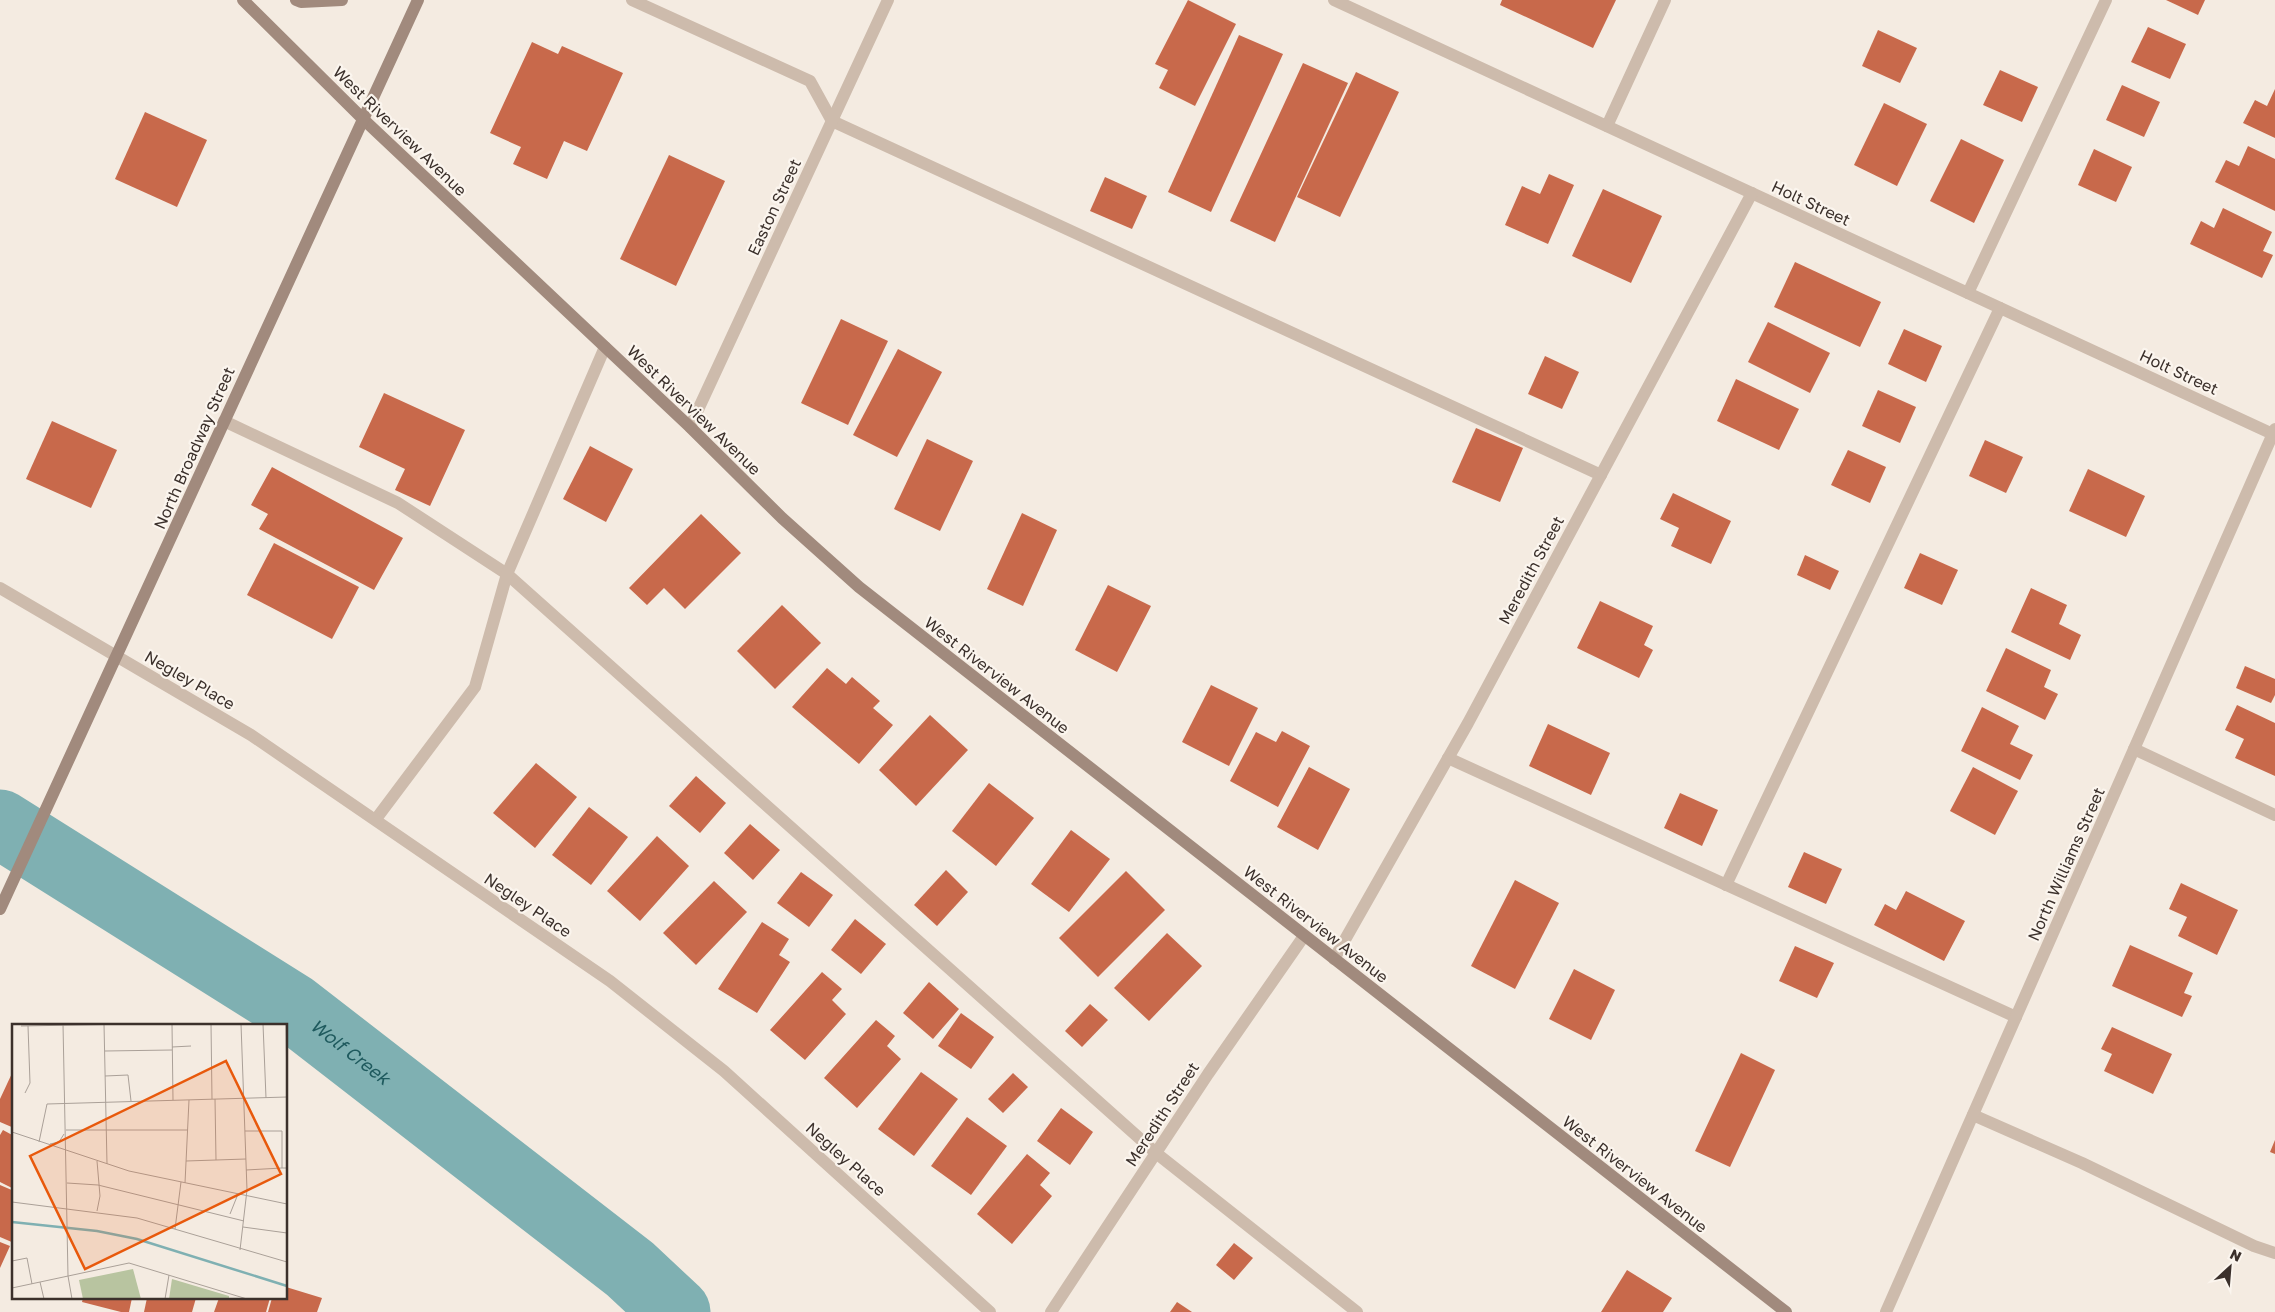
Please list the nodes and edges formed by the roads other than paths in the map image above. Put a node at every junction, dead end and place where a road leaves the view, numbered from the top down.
1 (243, 0) edge
2 (296, 0) edge
3 (342, 0) edge
4 (418, 0) edge
5 (632, 0) edge
6 (888, 0) edge
7 (1334, 0) edge
8 (1665, 0) edge
9 (2106, 0) edge
10 (362, 118) junction
11 (832, 121) junction
12 (1607, 126) junction
13 (1752, 193) junction
14 (1968, 293) junction
15 (2000, 308) junction
16 (605, 347) junction
17 (224, 421) junction
18 (690, 427) junction
19 (2274, 433) edge
20 (1601, 475) junction
21 (507, 574) junction
22 (0, 588) edge
23 (117, 656) junction
24 (2134, 749) junction
25 (1448, 758) junction
26 (2275, 815) edge
27 (376, 819) junction
28 (1726, 885) junction
29 (0, 909) edge
30 (1304, 936) junction
31 (1334, 959) junction
32 (2016, 1017) junction
33 (1973, 1115) junction
34 (1156, 1154) junction
35 (2275, 1253) edge
36 (990, 1312) edge
37 (1051, 1312) edge
38 (1357, 1312) edge
39 (1784, 1312) edge
40 (1886, 1312) edge

1 - 10 street, West Riverview Avenue
2 - 3 street
4 - 10 street, North Broadway Street
5 - 11 street
6 - 11 street, Easton Street
7 - 12 street, Holt Street
8 - 12 street
9 - 14 street
10 - 16 street, West Riverview Avenue
10 - 17 street, North Broadway Street
11 - 18 street, Easton Street
11 - 20 street
12 - 13 street, Holt Street
13 - 14 street, Holt Street
13 - 20 street, Meredith Street
14 - 15 street, Holt Street
15 - 19 street, Holt Street
15 - 28 street
16 - 18 street, West Riverview Avenue
16 - 21 street
17 - 21 street
17 - 23 street, North Broadway Street
18 - 30 street, West Riverview Avenue
19 - 24 street, North Williams Street
20 - 25 street, Meredith Street
21 - 27 street
21 - 34 street
22 - 23 street, Negley Place
23 - 27 street, Negley Place
23 - 29 street, North Broadway Street
24 - 26 street
24 - 32 street, North Williams Street
25 - 28 street
25 - 31 street, Meredith Street
27 - 36 street, Negley Place
28 - 32 street
30 - 31 street, West Riverview Avenue
30 - 34 street, Meredith Street
31 - 39 street, West Riverview Avenue
32 - 33 street, North Williams Street
33 - 35 street
33 - 40 street, North Williams Street
34 - 37 street, Meredith Street
34 - 38 street

